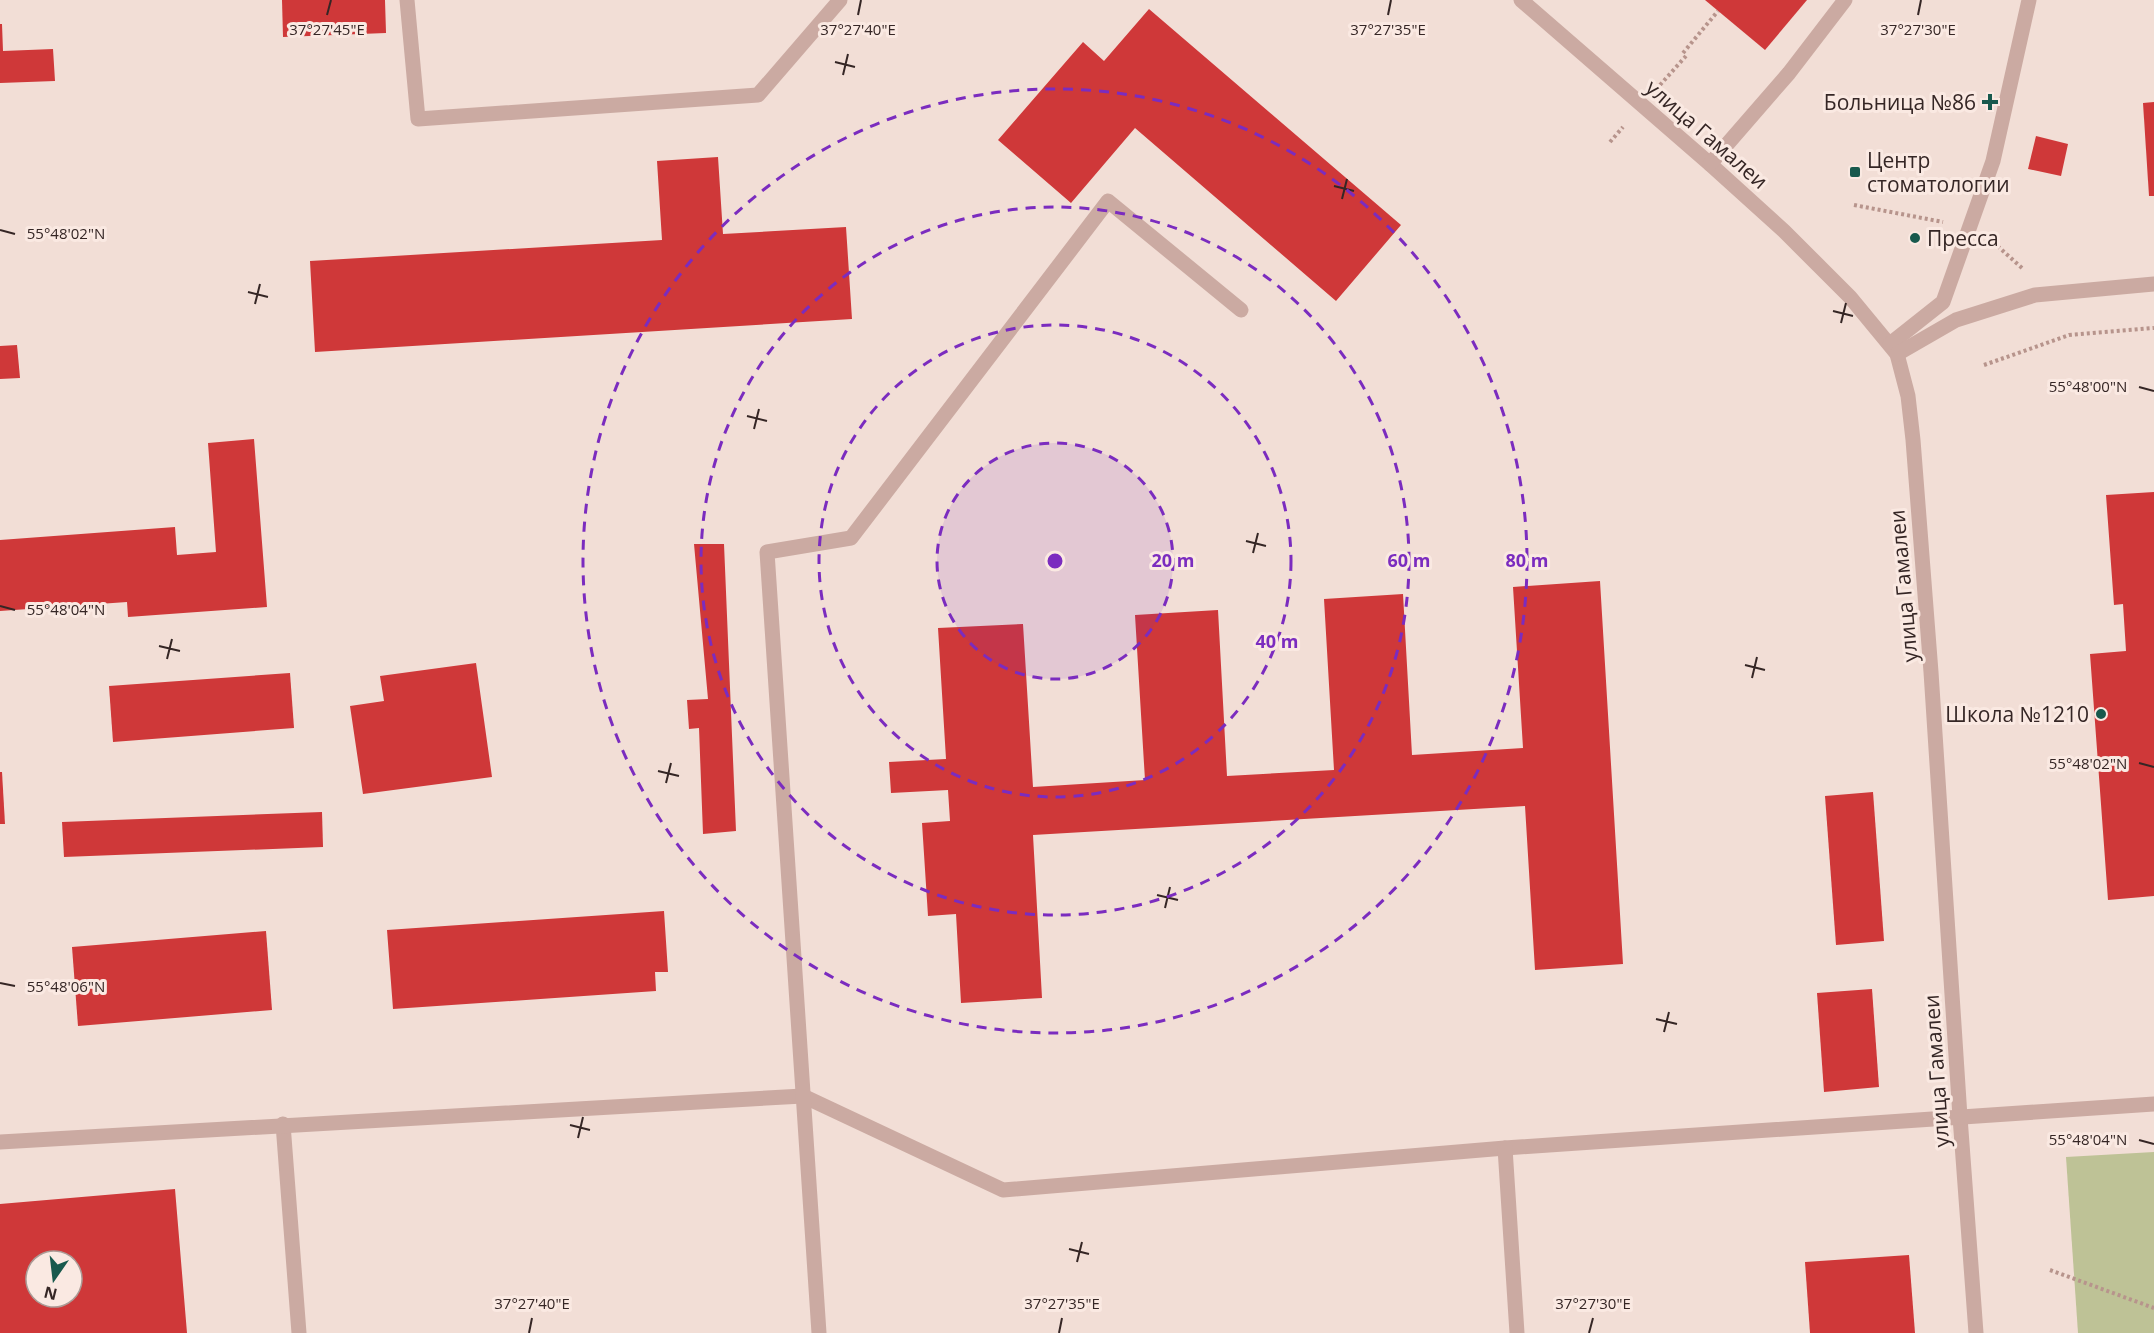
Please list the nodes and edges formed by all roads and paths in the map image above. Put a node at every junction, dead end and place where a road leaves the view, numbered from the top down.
1 (407, 0) edge
2 (840, 0) edge
3 (1521, 0) edge
4 (1845, 0) edge
5 (2030, 0) edge
6 (1718, 11) dead end
7 (1683, 53) dead end
8 (1710, 164) junction
9 (2154, 284) edge
10 (1241, 310) dead end
11 (2154, 328) edge
12 (1893, 349) junction
13 (1984, 365) dead end
14 (803, 1096) junction
15 (2154, 1104) edge
16 (1960, 1117) junction
17 (283, 1124) junction
18 (0, 1142) edge
19 (1505, 1148) junction
20 (2050, 1270) dead end
21 (2154, 1308) edge
22 (299, 1333) edge
23 (819, 1333) edge
24 (1517, 1333) edge
25 (1976, 1333) edge

1 - 2 street
3 - 8 street, улица Гамалеи
4 - 8 street
5 - 12 street
6 - 7 path
8 - 12 street, улица Гамалеи
9 - 12 street
10 - 14 street
11 - 13 path
12 - 16 street, улица Гамалеи
14 - 17 street
14 - 19 street
14 - 23 street
15 - 16 street
16 - 19 street
16 - 25 street, улица Гамалеи
17 - 18 street
17 - 22 street
19 - 24 street
20 - 21 path

